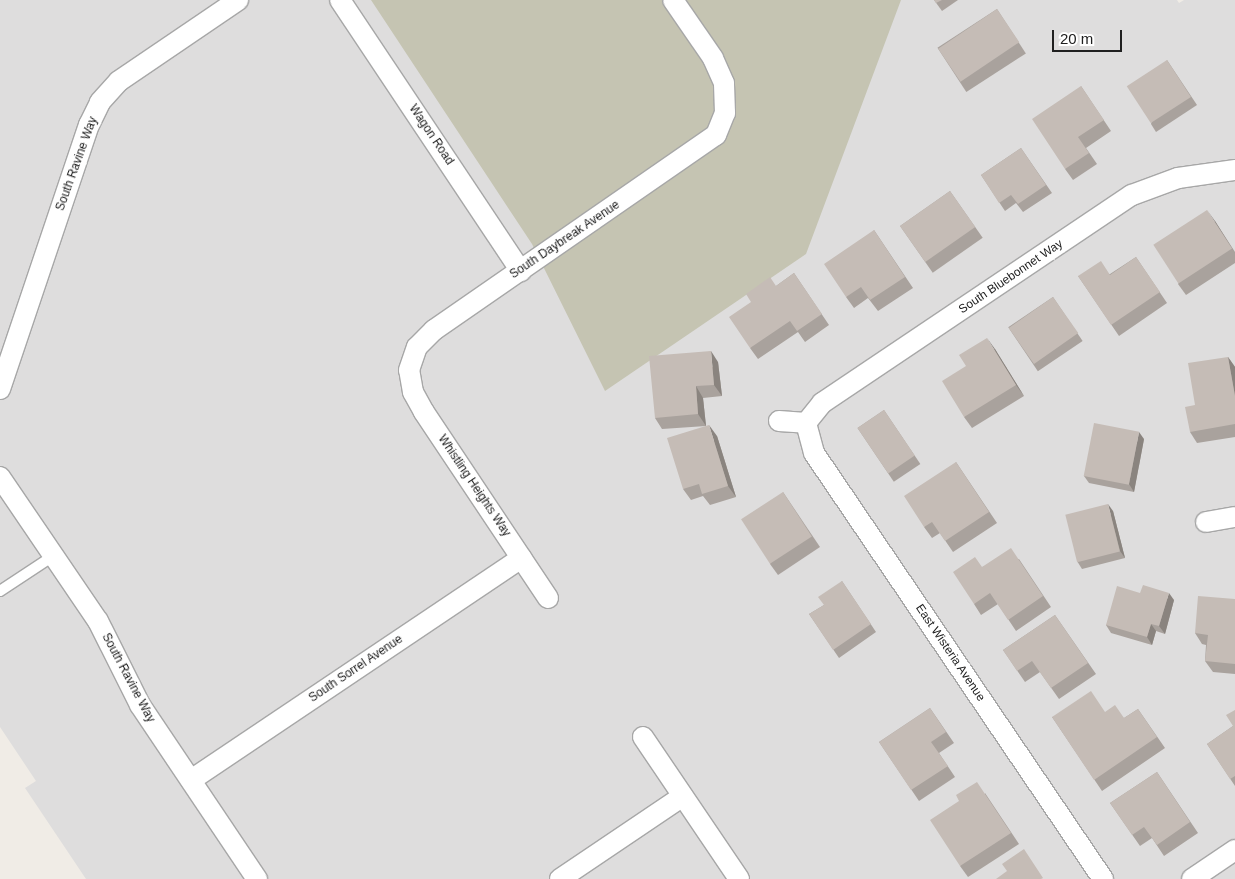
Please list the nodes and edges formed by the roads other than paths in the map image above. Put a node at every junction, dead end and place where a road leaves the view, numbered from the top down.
1 (238, 0) edge
2 (340, 0) edge
3 (674, 0) edge
4 (1235, 170) edge
5 (521, 270) junction
6 (409, 370) joint
7 (0, 389) edge
8 (779, 421) dead end
9 (806, 423) junction
10 (0, 477) edge
11 (1235, 518) edge
12 (1206, 522) dead end
13 (53, 556) junction
14 (521, 558) junction
15 (0, 592) edge
16 (548, 598) dead end
17 (643, 737) dead end
18 (191, 780) junction
19 (683, 796) junction
20 (1235, 850) edge
21 (257, 879) edge
22 (560, 879) edge
23 (739, 879) edge
24 (1103, 879) edge
25 (1192, 879) edge

1 - 7 street, South Ravine Way
2 - 5 street, Wagon Road
3 - 5 street, South Daybreak Avenue
4 - 9 street, South Bluebonnet Way
5 - 6 street, South Daybreak Avenue
6 - 14 street, Whistling Heights Way
8 - 9 street
9 - 24 street, East Wisteria Avenue
10 - 13 street, South Ravine Way
11 - 12 street
13 - 15 lane
13 - 18 street, South Ravine Way
14 - 16 street, Whistling Heights Way
14 - 18 street, South Sorrel Avenue
17 - 19 street
18 - 21 street, South Ravine Way
19 - 22 street
19 - 23 street
20 - 25 street

